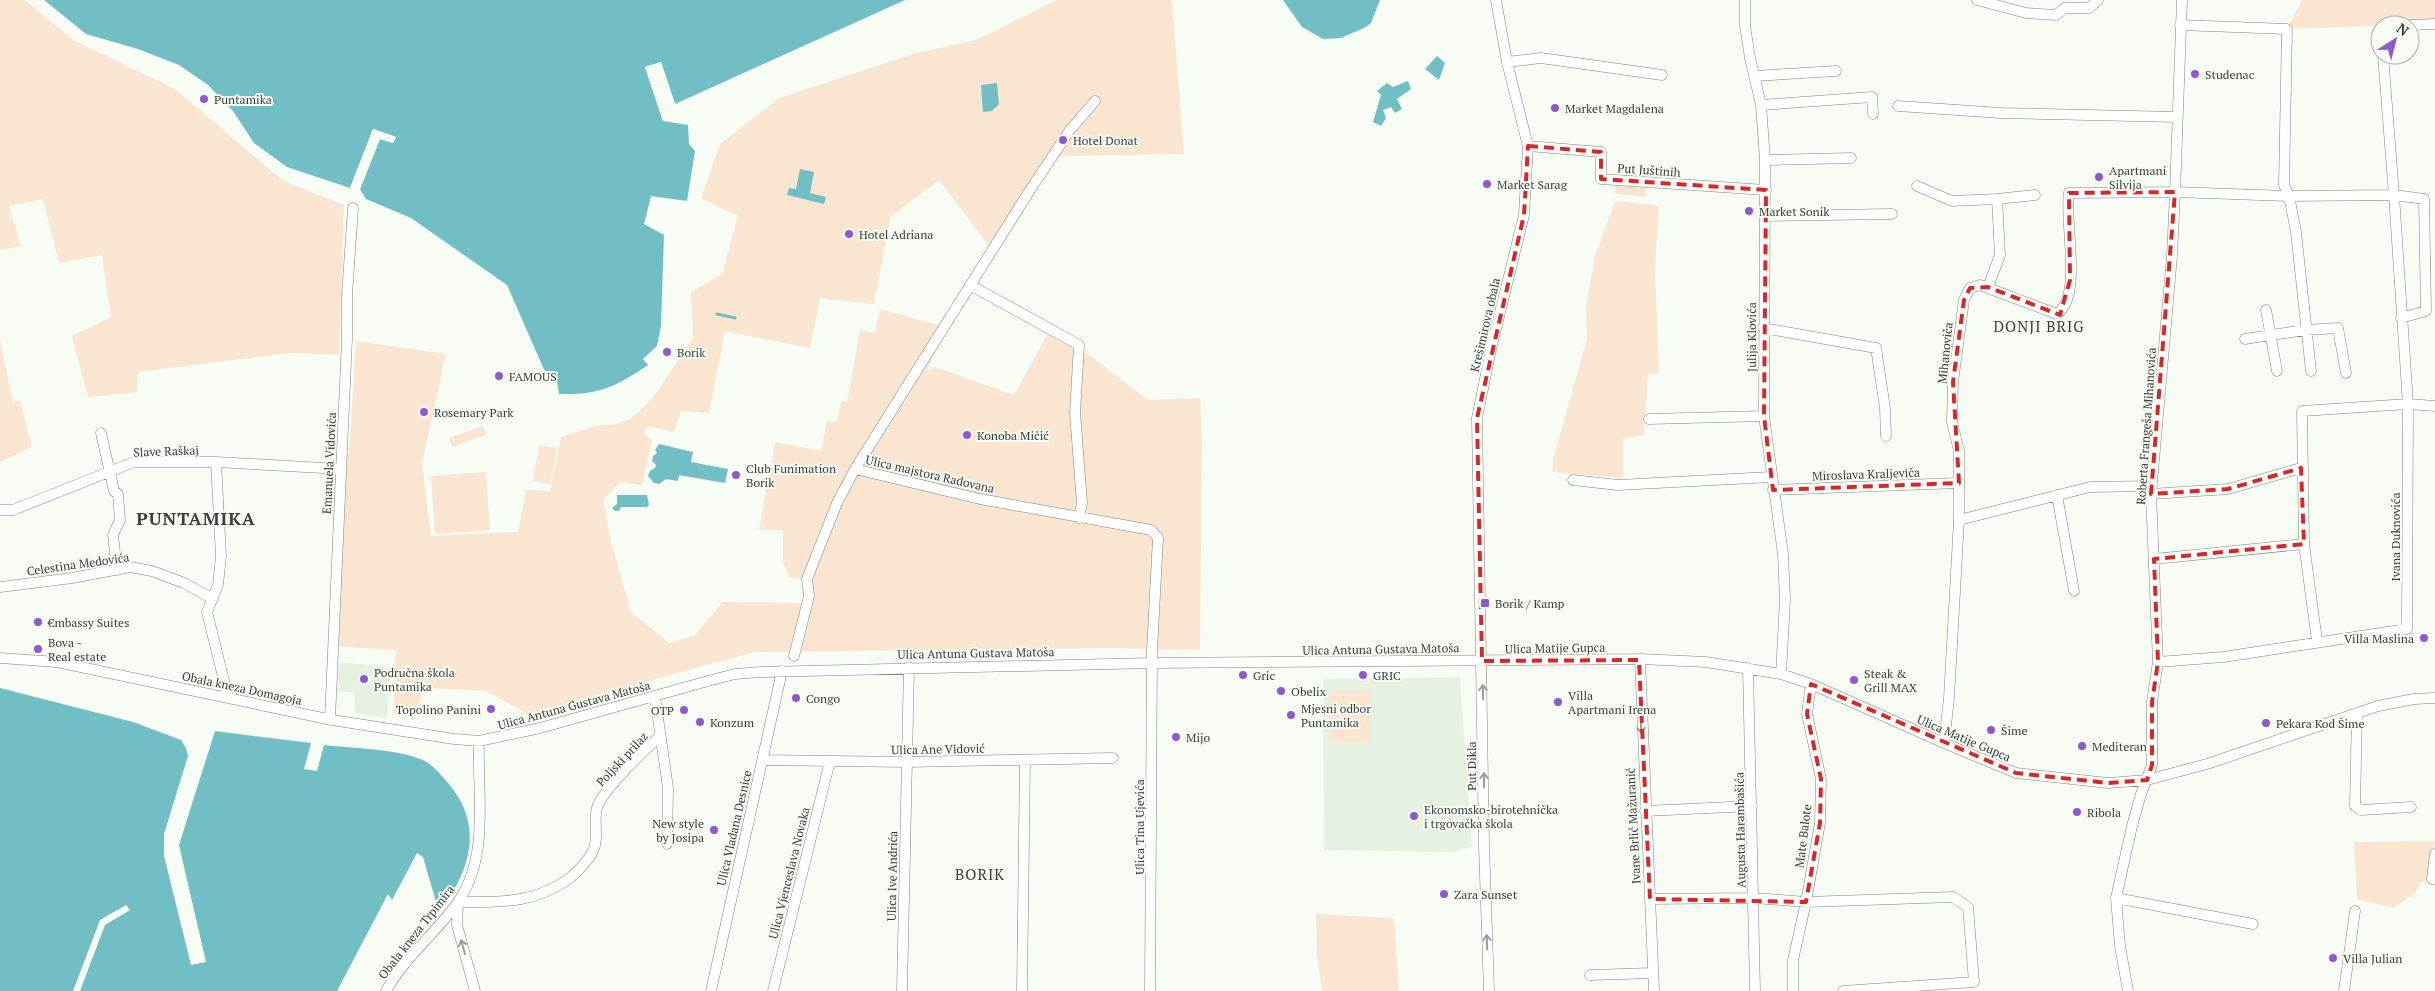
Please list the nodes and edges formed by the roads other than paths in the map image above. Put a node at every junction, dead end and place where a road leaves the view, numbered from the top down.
1 (1496, 0) edge
2 (1745, 0) edge
3 (1977, 0) edge
4 (2098, 0) edge
5 (2182, 0) edge
6 (2435, 24) edge
7 (2180, 25) junction
8 (2420, 25) edge
9 (1507, 62) junction
10 (2384, 65) edge
11 (1836, 70) dead end
12 (1662, 75) dead end
13 (1754, 76) junction
14 (1096, 101) dead end
15 (1761, 105) junction
16 (1898, 106) dead end
17 (1873, 114) dead end
18 (2177, 117) junction
19 (1528, 146) junction
20 (1851, 158) dead end
21 (1765, 160) junction
22 (1917, 186) dead end
23 (1766, 190) junction
24 (2175, 192) junction
25 (2435, 194) edge
26 (2035, 195) dead end
27 (2394, 195) junction
28 (2289, 196) junction
29 (1997, 199) junction
30 (2424, 199) junction
31 (353, 208) dead end
32 (1892, 214) dead end
33 (1766, 216) junction
34 (970, 285) junction
35 (1988, 287) junction
36 (2266, 310) dead end
37 (2401, 318) junction
38 (1763, 328) junction
39 (2305, 330) junction
40 (2272, 336) junction
41 (2245, 339) dead end
42 (2276, 371) dead end
43 (2311, 371) dead end
44 (2346, 373) dead end
45 (2408, 404) junction
46 (2435, 406) edge
47 (1764, 416) junction
48 (1649, 419) dead end
49 (101, 433) dead end
50 (1886, 436) dead end
51 (216, 462) junction
52 (2301, 468) junction
53 (341, 469) junction
54 (856, 469) junction
55 (110, 472) junction
56 (1770, 477) junction
57 (1573, 480) dead end
58 (1959, 483) junction
59 (1774, 490) junction
60 (2151, 490) junction
61 (2057, 495) junction
62 (0, 510) edge
63 (1079, 518) junction
64 (1959, 520) junction
65 (2304, 544) junction
66 (2154, 559) junction
67 (117, 570) junction
68 (0, 587) edge
69 (2074, 591) dead end
70 (213, 599) junction
71 (2318, 641) junction
72 (794, 656) dead end
73 (0, 658) edge
74 (1640, 660) junction
75 (1482, 661) junction
76 (2158, 662) junction
77 (1152, 663) junction
78 (909, 667) junction
79 (1748, 668) junction
80 (782, 671) junction
81 (1780, 674) junction
82 (1811, 684) junction
83 (228, 697) junction
84 (655, 697) junction
85 (2435, 698) edge
86 (2357, 713) junction
87 (330, 719) junction
88 (660, 737) junction
89 (479, 741) junction
90 (1944, 743) junction
91 (1113, 758) dead end
92 (763, 760) junction
93 (1025, 760) junction
94 (830, 762) junction
95 (906, 762) junction
96 (2147, 780) junction
97 (1752, 806) junction
98 (2411, 807) dead end
99 (1645, 811) junction
100 (667, 844) dead end
101 (2435, 854) edge
102 (2435, 879) edge
103 (1754, 898) junction
104 (2116, 898) junction
105 (1650, 899) junction
106 (458, 902) junction
107 (1806, 902) junction
108 (2355, 911) dead end
109 (2253, 924) dead end
110 (1653, 973) junction
111 (1590, 975) dead end
112 (1975, 986) edge
113 (386, 991) edge
114 (475, 991) edge
115 (711, 991) edge
116 (773, 991) edge
117 (902, 991) edge
118 (1022, 991) edge
119 (1150, 991) edge
120 (1489, 991) edge
121 (1654, 991) edge
122 (1755, 991) edge
123 (1793, 991) edge
124 (1843, 991) edge
125 (2128, 991) edge
126 (2344, 991) edge

1 - 9 street, Krešimirova obala
2 - 13 street, Julija Klovića
3 - 4 street
5 - 7 street, Roberta Frangeša Mihanovića
6 - 8 street
7 - 18 street, Roberta Frangeša Mihanovića
7 - 28 street
9 - 12 street
9 - 19 street, Krešimirova obala
10 - 27 street, Ivana Duknovića
11 - 13 street
13 - 15 street, Julija Klovića
14 - 34 street, Ulica majstora Radovana
15 - 17 street
15 - 21 street, Julija Klovića
16 - 18 street
18 - 24 street, Roberta Frangeša Mihanovića
19 - 23 street, Put Juštinih
19 - 75 street, Krešimirova obala
20 - 21 street
21 - 23 street, Julija Klovića
22 - 29 street
23 - 33 street, Julija Klovića
24 - 28 street
24 - 35 street
24 - 60 street, Roberta Frangeša Mihanovića
25 - 30 street
26 - 29 street
27 - 28 street
27 - 30 street
27 - 37 street, Ivana Duknovića
28 - 39 street
29 - 35 street
30 - 37 street
31 - 53 street, Emanuela Vidovića
32 - 33 street
33 - 38 street, Julija Klovića
34 - 54 street, Ulica majstora Radovana
34 - 63 street
35 - 58 street, Mihanoviča
36 - 40 street
37 - 45 street, Ivana Duknovića
38 - 47 street, Julija Klovića
38 - 50 street
39 - 40 street
39 - 43 street
39 - 44 street
40 - 41 street
40 - 42 street
45 - 46 street
45 - 52 street
45 - 71 street, Ivana Duknovića
47 - 48 street
47 - 56 street, Julija Klovića
49 - 55 street
51 - 53 street, Slave Raškaj
51 - 55 street, Slave Raškaj
51 - 70 street
52 - 60 street
52 - 65 street
53 - 87 street, Emanuela Vidovića
54 - 63 street, Ulica majstora Radovana
54 - 72 street
55 - 62 street, Slave Raškaj
55 - 67 street
56 - 57 street
56 - 59 street, Julija Klovića
58 - 59 street, Miroslava Kraljeviča
58 - 64 street, Mihanoviča
59 - 81 street, Julija Klovića
60 - 61 street
60 - 66 street, Roberta Frangeša Mihanovića
61 - 64 street
61 - 69 street
63 - 77 street, Ulica majstora Radovana
64 - 90 street, Mihanoviča
65 - 66 street
65 - 71 street
66 - 76 street, Roberta Frangeša Mihanovića
67 - 68 street, Celestina Medovića
67 - 70 street, Celestina Medovića
70 - 83 street
71 - 76 street, Ivana Duknovića
73 - 83 street, Obala kneza Domagoja
74 - 75 street, Ulica Matije Gupca
74 - 79 street, Ulica Matije Gupca
74 -> 99 street, Ivane Brlić Mažuranić
75 - 77 street, Ulica Antuna Gustava Matoša
120 -> 75 street, Put Dikla
76 - 96 street, Roberta Frangeša Mihanovića
77 - 78 street, Ulica Antuna Gustava Matoša
77 - 119 street, Ulica Tina Ujevića
78 - 80 street, Ulica Antuna Gustava Matoša
78 - 95 street, Ulica Ive Andrića
79 - 81 street, Ulica Matije Gupca
79 - 97 street, Augusta Harambašića
80 - 84 street, Ulica Antuna Gustava Matoša
80 - 92 street, Ulica Vladana Desnice
81 - 82 street, Ulica Matije Gupca
82 - 90 street, Ulica Matije Gupca
82 - 107 street, Mate Balote
83 - 87 street, Obala kneza Domagoja
84 - 88 street
84 - 89 street, Ulica Antuna Gustava Matoša
85 - 86 street, Ulica Matije Gupca
86 - 96 street, Ulica Matije Gupca
86 - 98 street
87 - 89 street, Obala kneza Domagoja
88 - 100 street
88 - 106 street, Poljski prilaz
89 - 106 street, Obala kneza Trpimira
90 - 96 street, Ulica Matije Gupca
91 - 93 street, Ulica Ane Vidović
92 - 94 street, Ulica Ane Vidović
92 - 115 street, Ulica Vladana Desnice
93 - 95 street, Ulica Ane Vidović
93 - 118 street
94 - 95 street, Ulica Ane Vidović
94 - 116 street, Ulica Vjenceslava Novaka
95 - 117 street, Ulica Ive Andrića
96 - 104 street, Roberta Frangeša Mihanovića
97 - 99 street
97 - 103 street, Augusta Harambašića
99 - 105 street, Ivane Brlić Mažuranić
101 - 102 street
103 - 105 street
103 - 107 street
103 - 122 street, Augusta Harambašića
104 - 109 street
104 - 125 street, Roberta Frangeša Mihanovića
105 - 110 street, Ivane Brlić Mažuranić
106 - 113 street, Obala kneza Trpimira
114 -> 106 street
107 - 112 street
107 - 123 street, Mate Balote
108 - 126 street
110 - 111 street
110 - 121 street, Ivane Brlić Mažuranić
112 - 124 street

